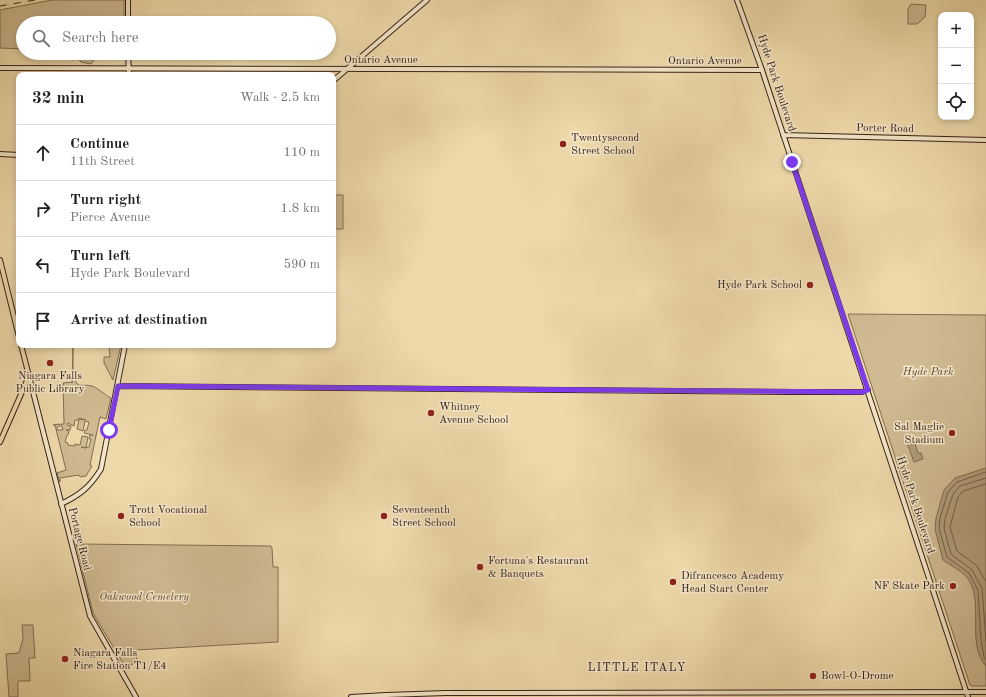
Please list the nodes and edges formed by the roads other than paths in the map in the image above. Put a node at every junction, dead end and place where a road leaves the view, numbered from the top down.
1 (128, 0) edge
2 (427, 0) edge
3 (737, 0) edge
4 (128, 16) edge
5 (128, 60) edge
6 (0, 68) edge
7 (128, 68) junction
8 (347, 69) junction
9 (762, 70) junction
10 (128, 72) edge
11 (336, 78) edge
12 (783, 135) junction
13 (986, 140) edge
14 (0, 154) edge
15 (16, 155) edge
16 (0, 260) edge
17 (16, 325) edge
18 (22, 348) edge
19 (124, 348) edge
20 (29, 376) junction
21 (118, 386) junction
22 (868, 390) junction
23 (0, 442) edge
24 (61, 504) junction
25 (966, 692) junction
26 (986, 692) edge
27 (136, 697) edge
28 (351, 697) edge
29 (968, 697) edge

1 - 4 main road
2 - 8 main road
3 - 9 main road, Hyde Park Boulevard
5 - 7 main road
6 - 7 main road, Ontario Avenue
7 - 8 main road, Ontario Avenue
7 - 10 main road
8 - 9 main road, Ontario Avenue
8 - 11 main road
9 - 12 main road, Hyde Park Boulevard
12 - 13 main road, Porter Road
12 - 22 main road, Hyde Park Boulevard
14 - 15 main road
16 - 17 main road
18 - 20 main road
19 - 21 main road
20 - 23 main road
20 - 24 main road, Portage Road
21 - 22 main road
21 - 24 main road
22 - 25 main road, Hyde Park Boulevard
24 - 27 main road, Portage Road
25 - 26 main road
25 - 28 main road
25 - 29 main road, Hyde Park Boulevard

